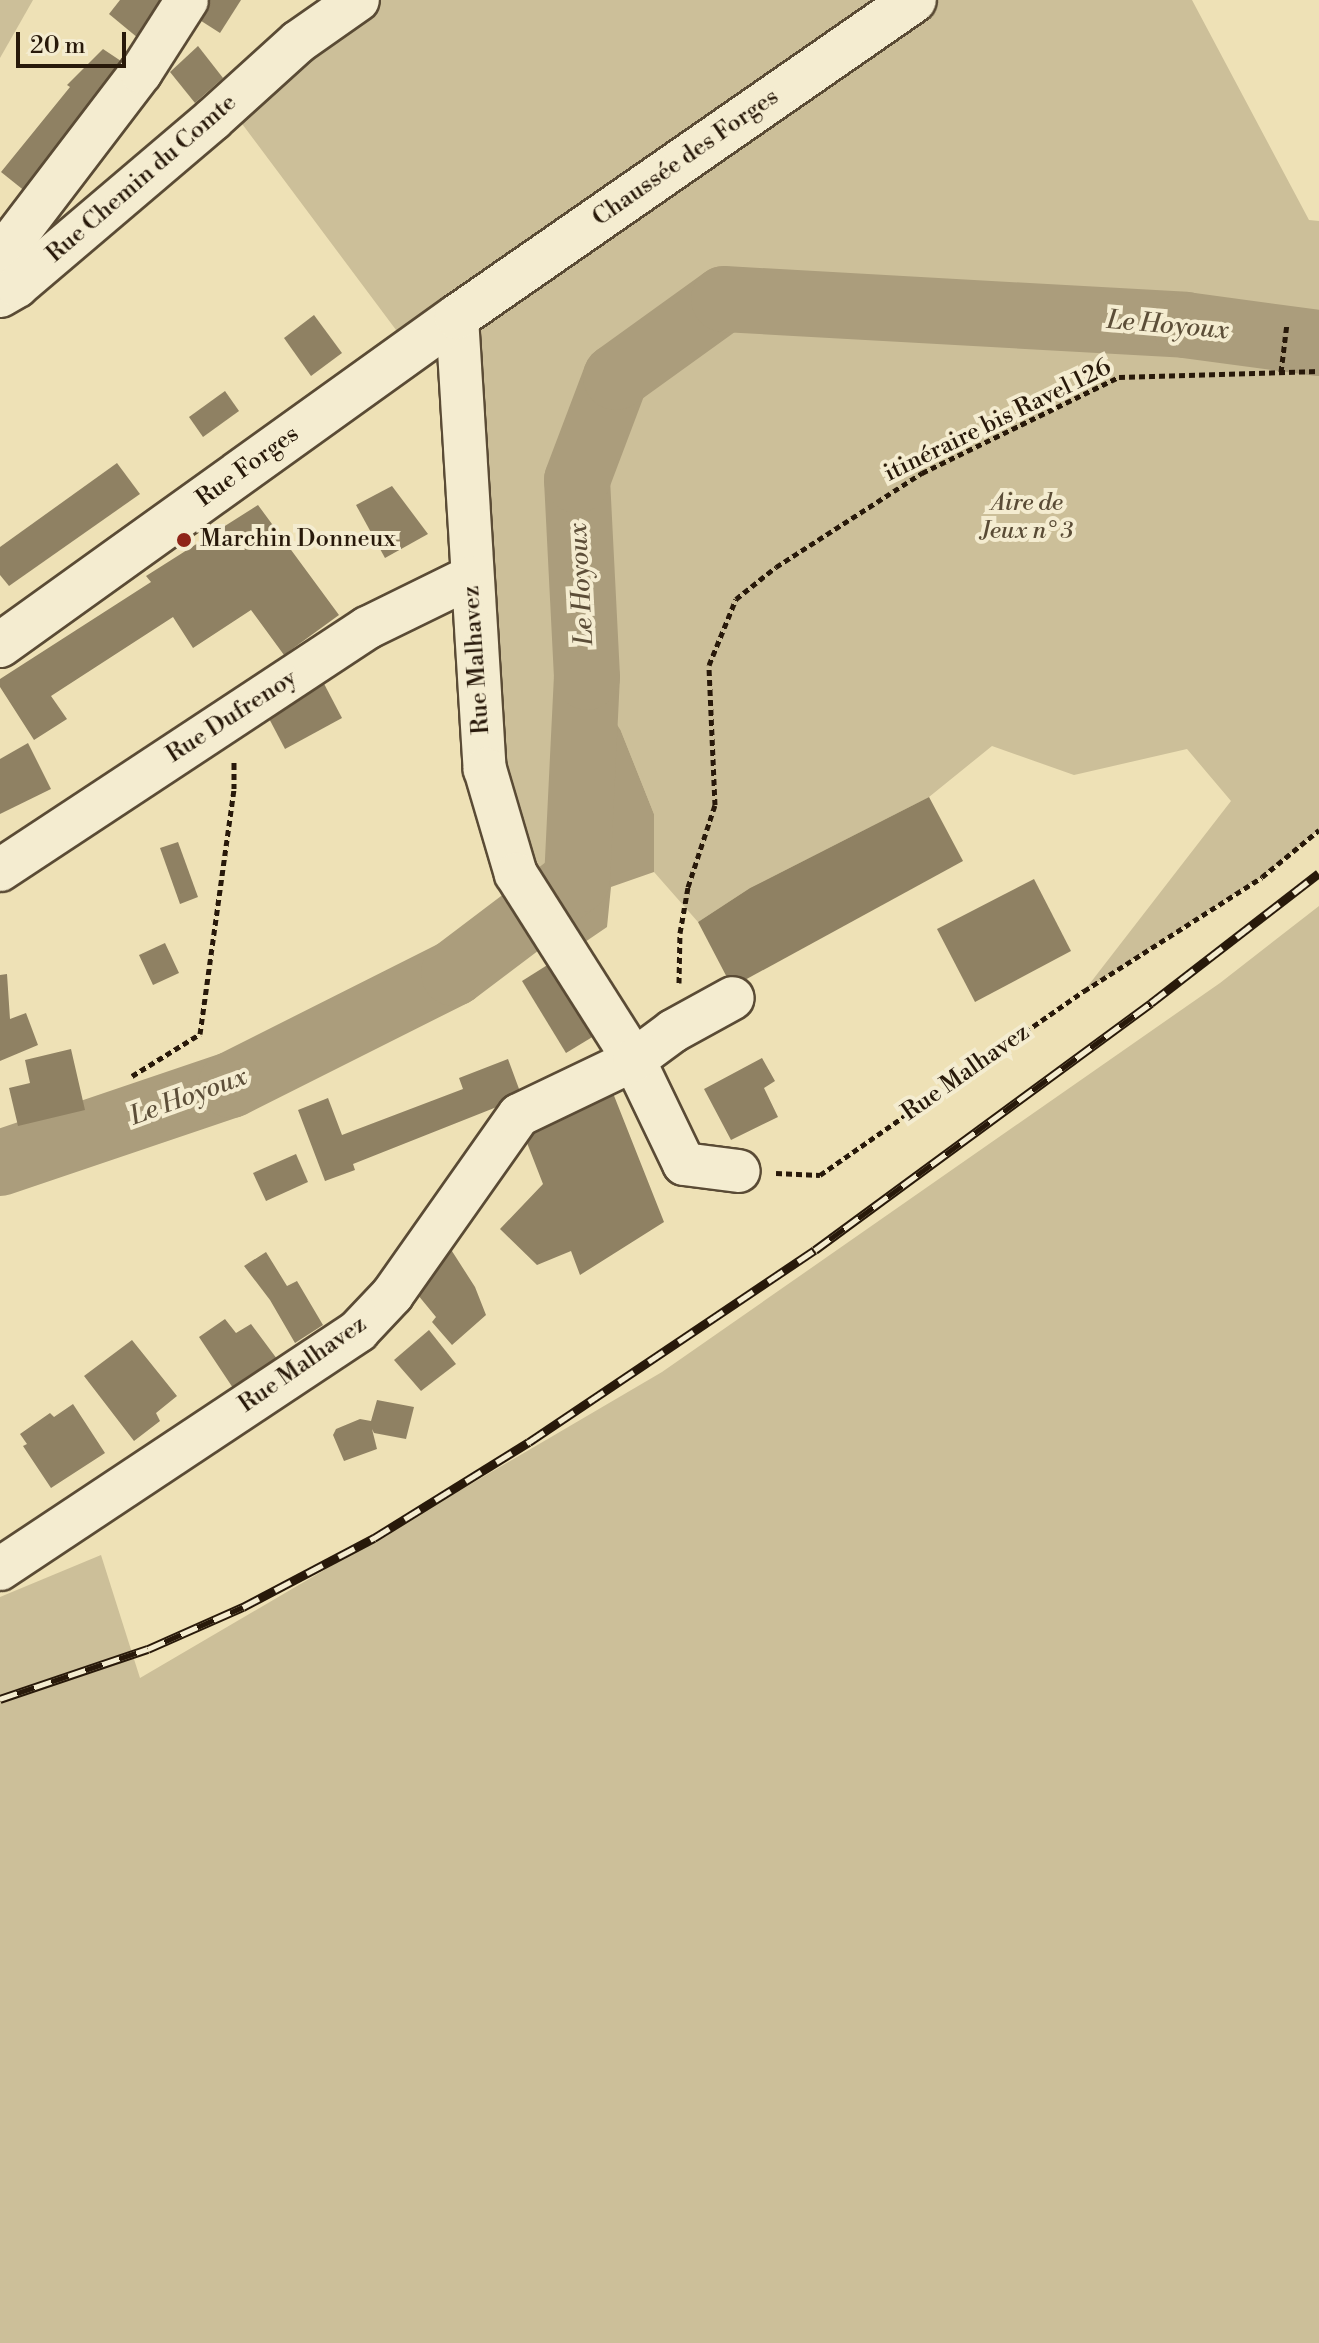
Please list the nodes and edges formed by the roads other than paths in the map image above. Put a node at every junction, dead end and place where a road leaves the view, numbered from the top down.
1 (187, 0) edge
2 (358, 0) edge
3 (914, 0) edge
4 (0, 257) edge
5 (0, 296) edge
6 (457, 317) junction
7 (471, 577) junction
8 (0, 645) edge
9 (0, 870) edge
10 (733, 998) dead end
11 (634, 1060) junction
12 (739, 1171) road end
13 (0, 1569) edge

1 - 4 street
2 - 5 street, Rue Chemin du Comte
3 - 6 main road, Chaussée des Forges
6 - 7 street, Rue Malhavez
6 - 8 main road, Rue Forges
7 - 9 street, Rue Dufrenoy
7 - 11 street, Rue Malhavez
10 - 11 street, Rue Malhavez
11 - 12 street, Rue Malhavez
11 - 13 street, Rue Malhavez

